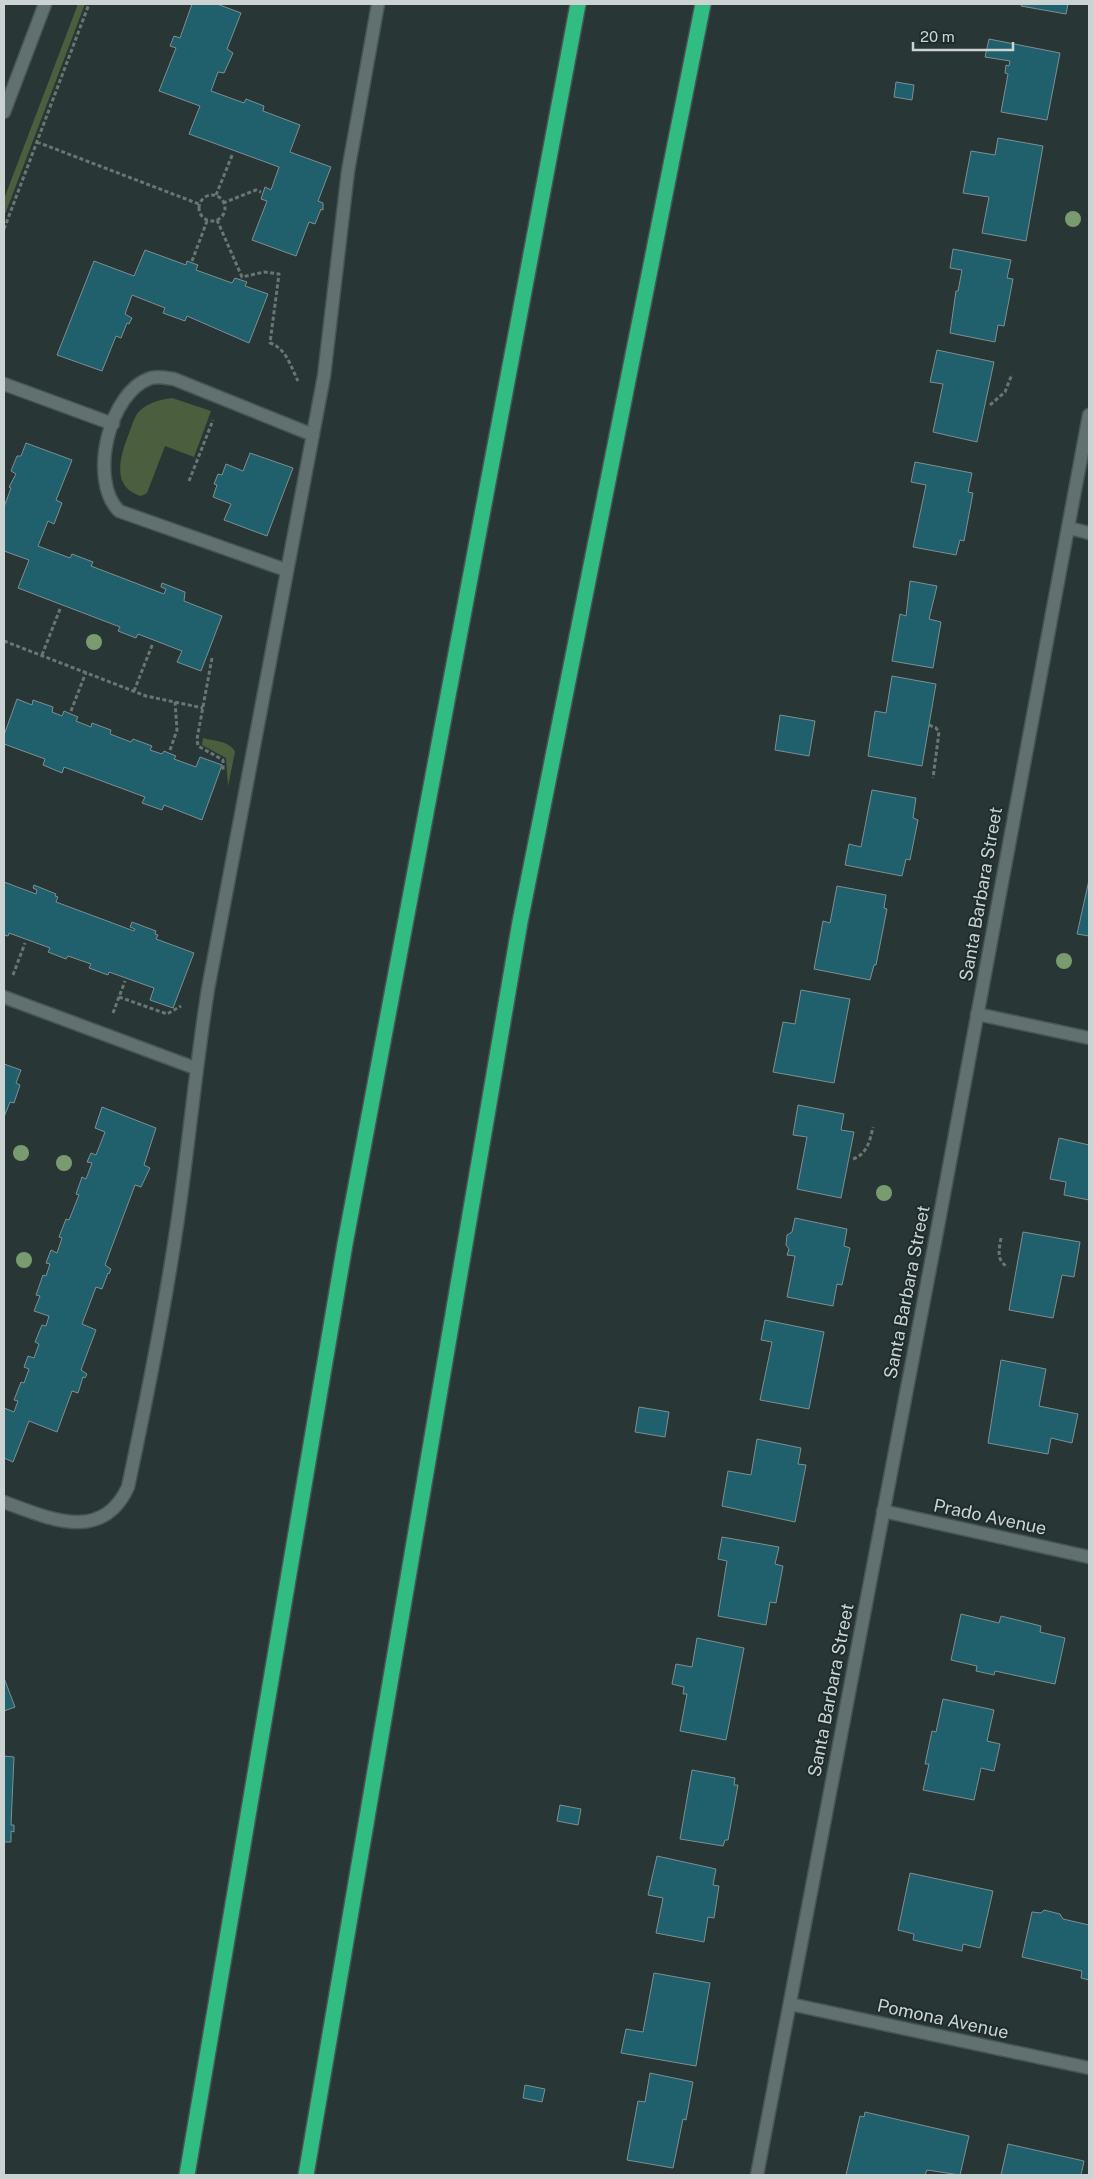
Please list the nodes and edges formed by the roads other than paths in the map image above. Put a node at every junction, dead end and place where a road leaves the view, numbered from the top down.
1 (45, 4) edge
2 (378, 4) edge
3 (578, 4) edge
4 (702, 4) edge
5 (4, 112) edge
6 (4, 384) edge
7 (1089, 415) edge
8 (113, 424) junction
9 (313, 435) junction
10 (1069, 528) junction
11 (1089, 532) edge
12 (286, 570) junction
13 (4, 997) edge
14 (977, 1014) junction
15 (1089, 1038) edge
16 (196, 1068) junction
17 (4, 1502) edge
18 (883, 1511) junction
19 (1089, 1557) edge
20 (790, 2004) junction
21 (1089, 2068) edge
22 (187, 2175) edge
23 (306, 2175) edge
24 (757, 2175) edge

1 - 5 street
2 - 9 street
3 - 22 highway
4 - 23 highway
6 - 8 street
7 - 10 street, Santa Barbara Street
8 - 9 street
8 - 12 street
9 - 12 street
10 - 11 street
10 - 14 street, Santa Barbara Street
12 - 16 street
13 - 16 street
14 - 15 street
14 - 18 street, Santa Barbara Street
16 - 17 street
18 - 19 street, Prado Avenue
18 - 20 street, Santa Barbara Street
20 - 21 street, Pomona Avenue
20 - 24 street, Santa Barbara Street

